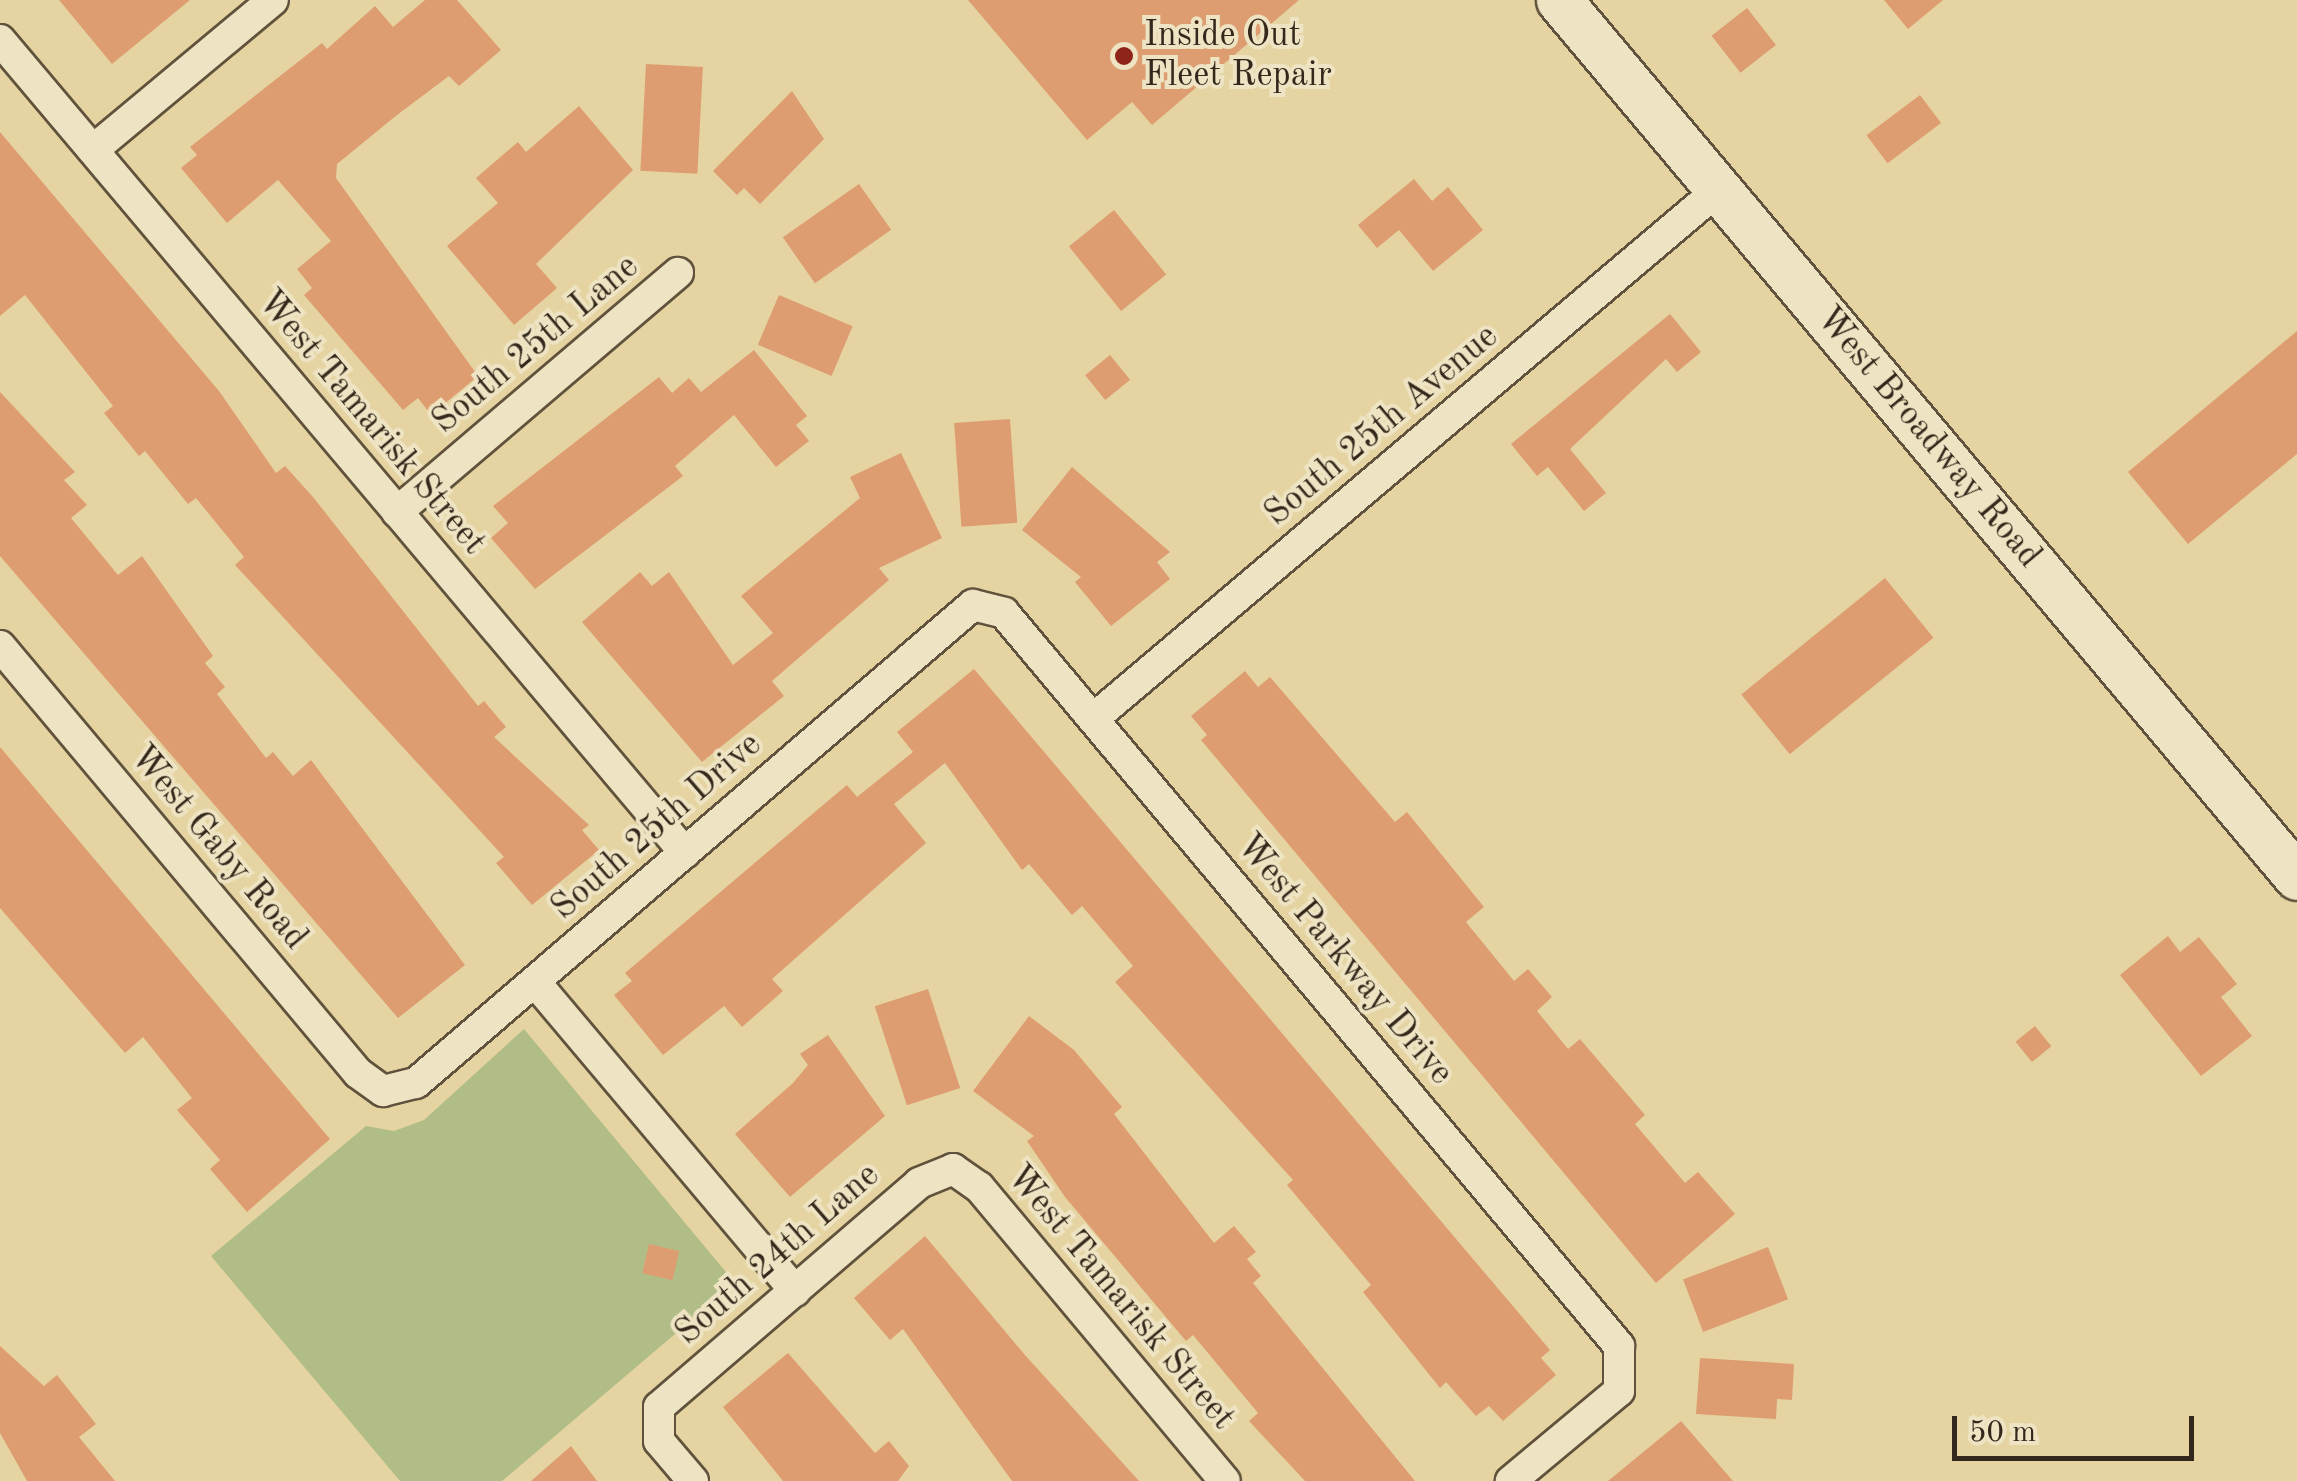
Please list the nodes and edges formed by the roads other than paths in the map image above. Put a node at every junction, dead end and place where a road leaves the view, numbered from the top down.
1 (273, 0) edge
2 (1559, 0) edge
3 (0, 40) edge
4 (93, 150) junction
5 (1718, 190) junction
6 (678, 274) dead end
7 (397, 512) junction
8 (973, 605) joint
9 (0, 646) edge
10 (1094, 720) junction
11 (685, 853) junction
12 (2297, 876) edge
13 (536, 982) junction
14 (383, 1091) joint
15 (952, 1169) joint
16 (795, 1290) junction
17 (693, 1481) edge
18 (1225, 1481) edge
19 (1511, 1481) edge

1 - 4 street
2 - 5 main road, West Broadway Road
3 - 4 street, West Tamarisk Street
4 - 7 street, West Tamarisk Street
5 - 10 street, South 25th Avenue
5 - 12 main road, West Broadway Road
6 - 7 street, South 25th Lane
7 - 11 street, West Tamarisk Street
8 - 10 street, West Parkway Drive
8 - 11 street, South 25th Drive
9 - 14 street, West Gaby Road
10 - 19 street, West Parkway Drive
11 - 13 street, South 25th Drive
13 - 14 street, South 25th Drive
13 - 16 street
15 - 16 street, South 24th Lane
15 - 18 street, West Tamarisk Street
16 - 17 street, South 24th Lane

